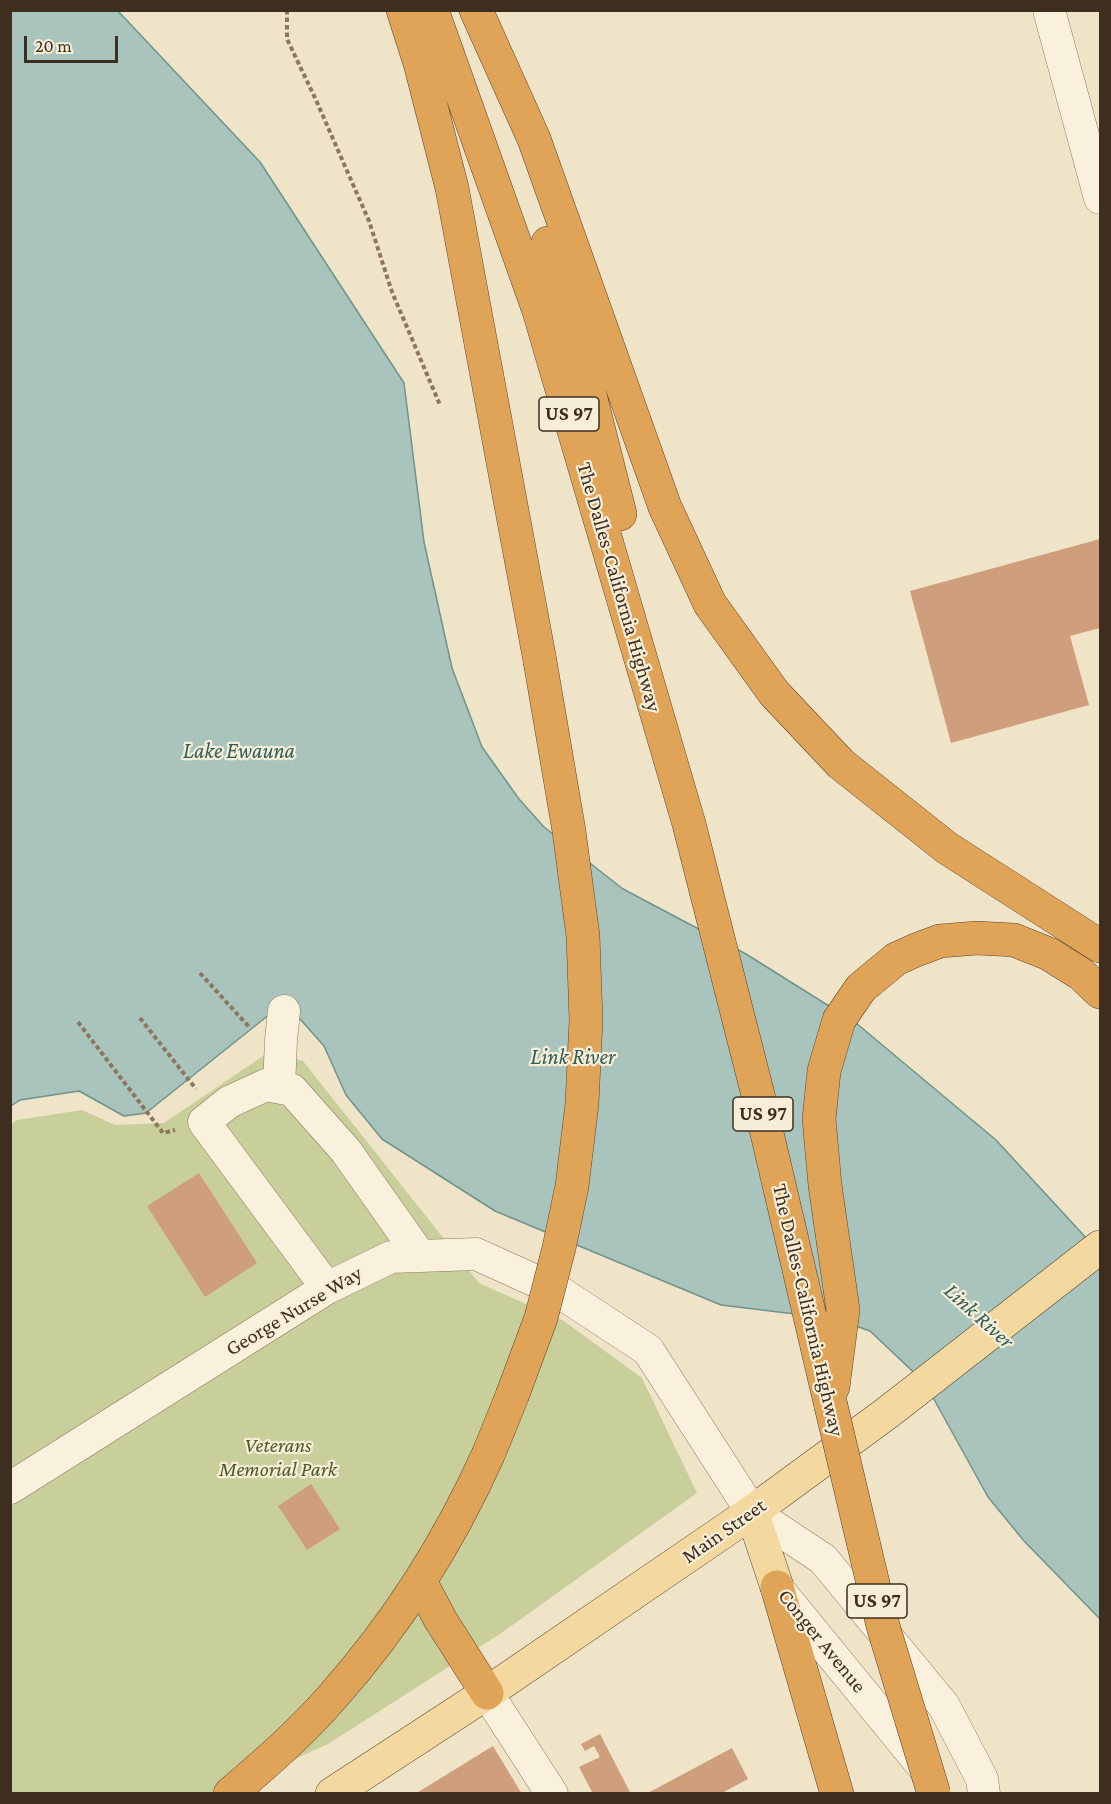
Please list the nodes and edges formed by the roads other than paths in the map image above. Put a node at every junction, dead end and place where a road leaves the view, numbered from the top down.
1 (403, 10) edge
2 (432, 10) edge
3 (474, 10) edge
4 (1049, 10) edge
5 (1101, 198) edge
6 (689, 824) junction
7 (1101, 946) edge
8 (1101, 992) edge
9 (284, 1011) dead end
10 (279, 1087) junction
11 (1101, 1247) edge
12 (420, 1256) junction
13 (327, 1288) junction
14 (831, 1407) junction
15 (10, 1488) edge
16 (752, 1512) junction
17 (420, 1581) junction
18 (777, 1587) junction
19 (487, 1694) junction
20 (230, 1794) edge
21 (332, 1794) edge
22 (552, 1794) edge
23 (837, 1794) edge
24 (934, 1794) edge
25 (946, 1794) edge
26 (984, 1794) edge

1 - 17 highway, bridge
2 - 6 highway, The Dalles-California Highway / US 97
3 - 6 highway, The Dalles-California Highway / US 97
3 - 7 highway
4 - 5 street
6 - 14 highway, The Dalles-California Highway / US 97
8 - 14 highway
9 - 10 street
10 - 12 street
10 - 13 street
11 - 16 main road, Main Street
12 - 13 street, George Nurse Way
12 - 16 street, George Nurse Way
13 - 15 street, George Nurse Way
14 - 24 highway, The Dalles-California Highway / US 97, bridge
16 - 18 main road, Conger Avenue
16 - 19 main road, Main Street
16 - 26 street
17 - 19 highway
17 - 20 highway
18 - 23 highway
18 - 25 street, Conger Avenue
19 - 21 main road, Main Street
19 - 22 street

